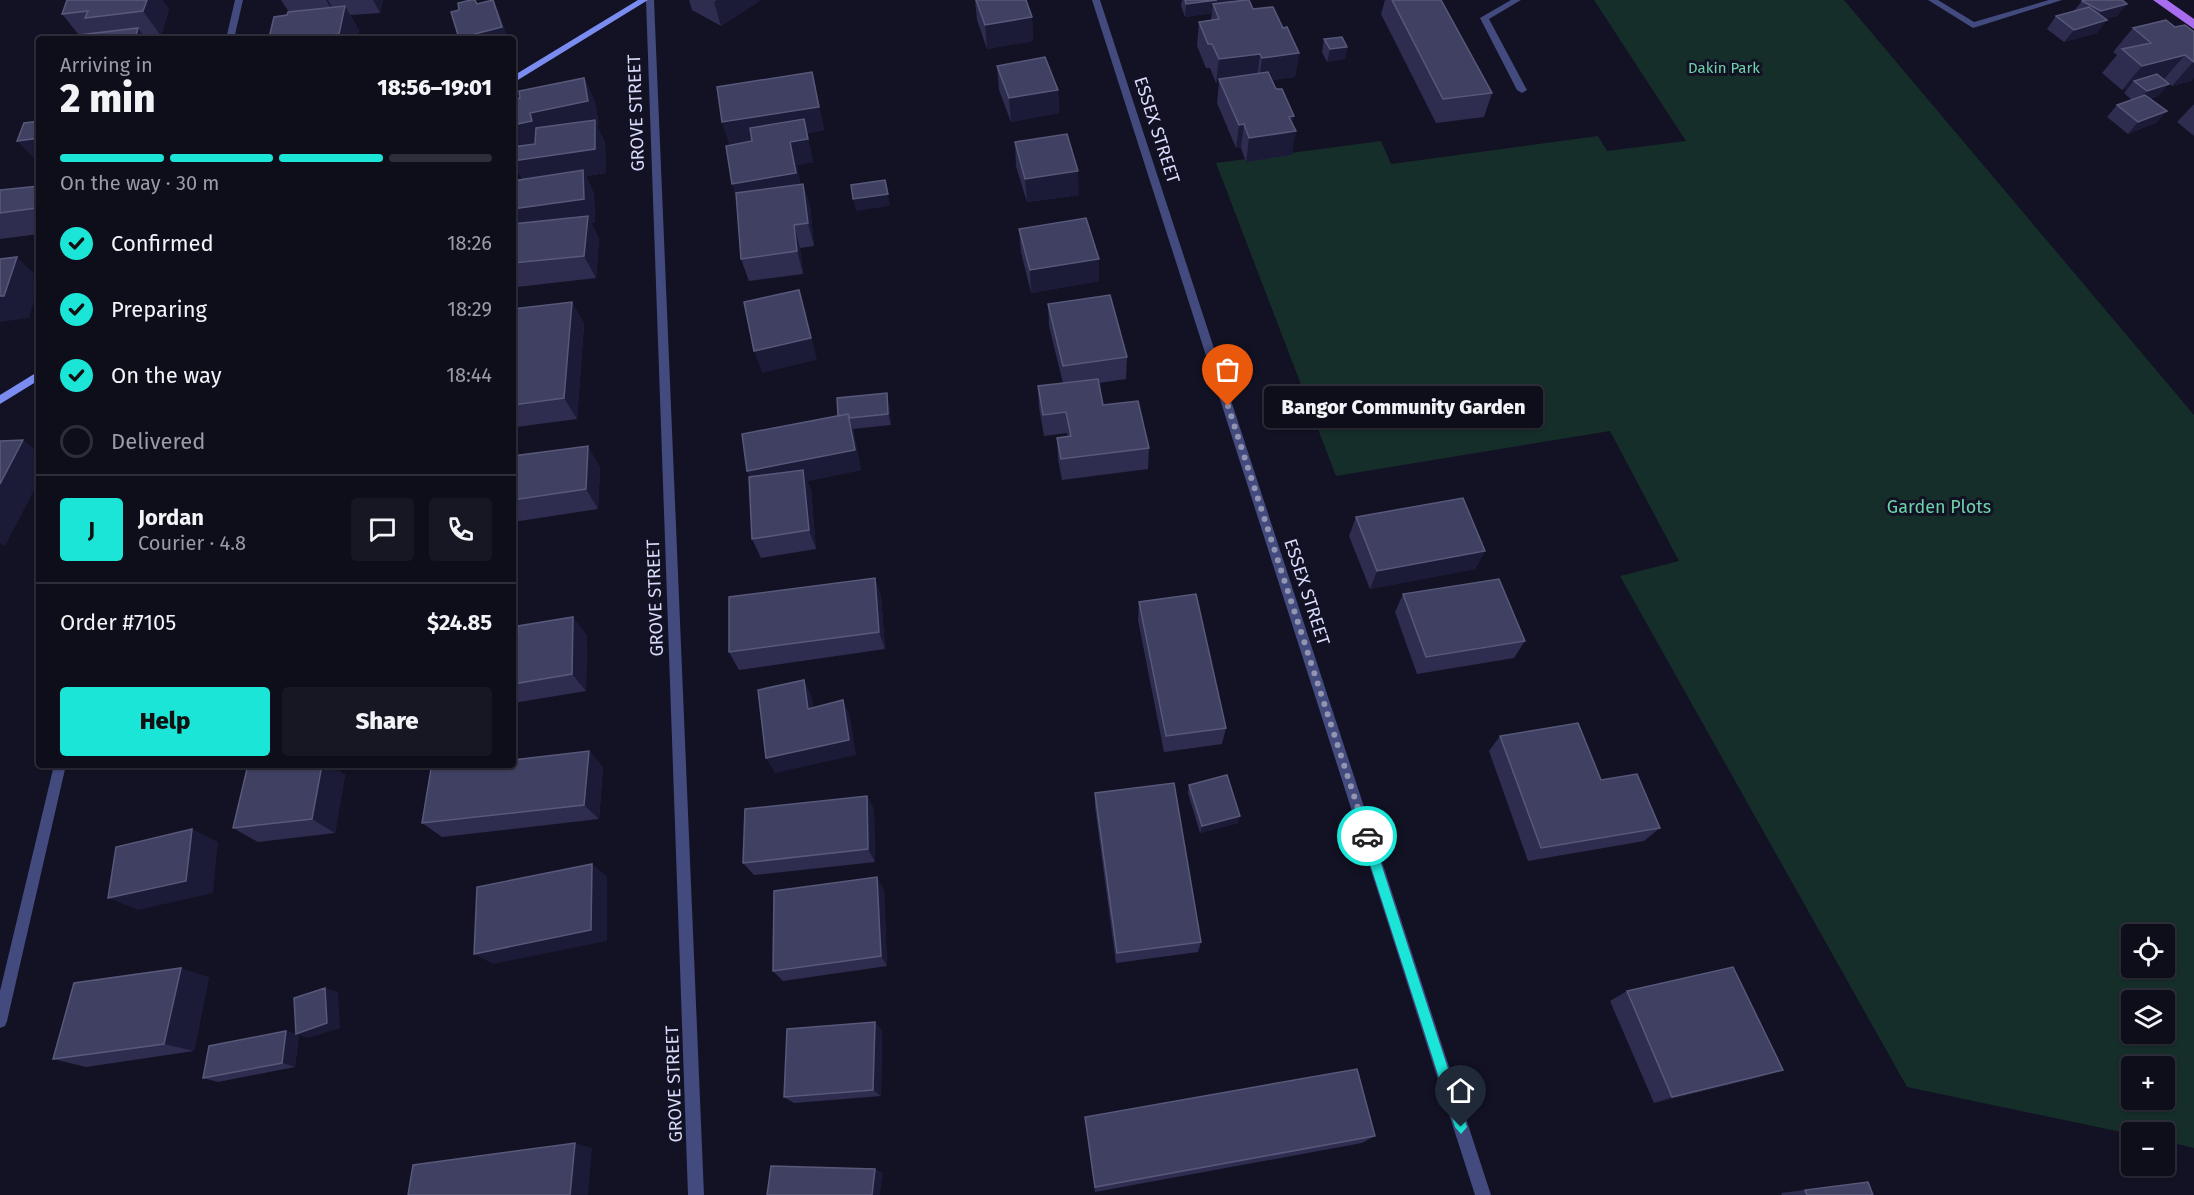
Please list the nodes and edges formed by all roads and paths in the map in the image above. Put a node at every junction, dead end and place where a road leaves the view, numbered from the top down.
1 (239, 0) edge
2 (644, 0) edge
3 (650, 0) edge
4 (1096, 0) edge
5 (1517, 0) edge
6 (1932, 0) edge
7 (2058, 0) edge
8 (2159, 0) edge
9 (2194, 25) edge
10 (231, 36) edge
11 (516, 78) edge
12 (1522, 90) dead end
13 (36, 377) edge
14 (0, 400) edge
15 (59, 768) edge
16 (0, 1021) edge
17 (696, 1195) edge
18 (1483, 1195) edge

1 - 10 street
2 - 11 main road
3 - 17 street, GROVE STREET
4 - 18 street, ESSEX STREET
5 - 12 street
6 - 7 street
8 - 9 main road
13 - 14 main road
15 - 16 street

